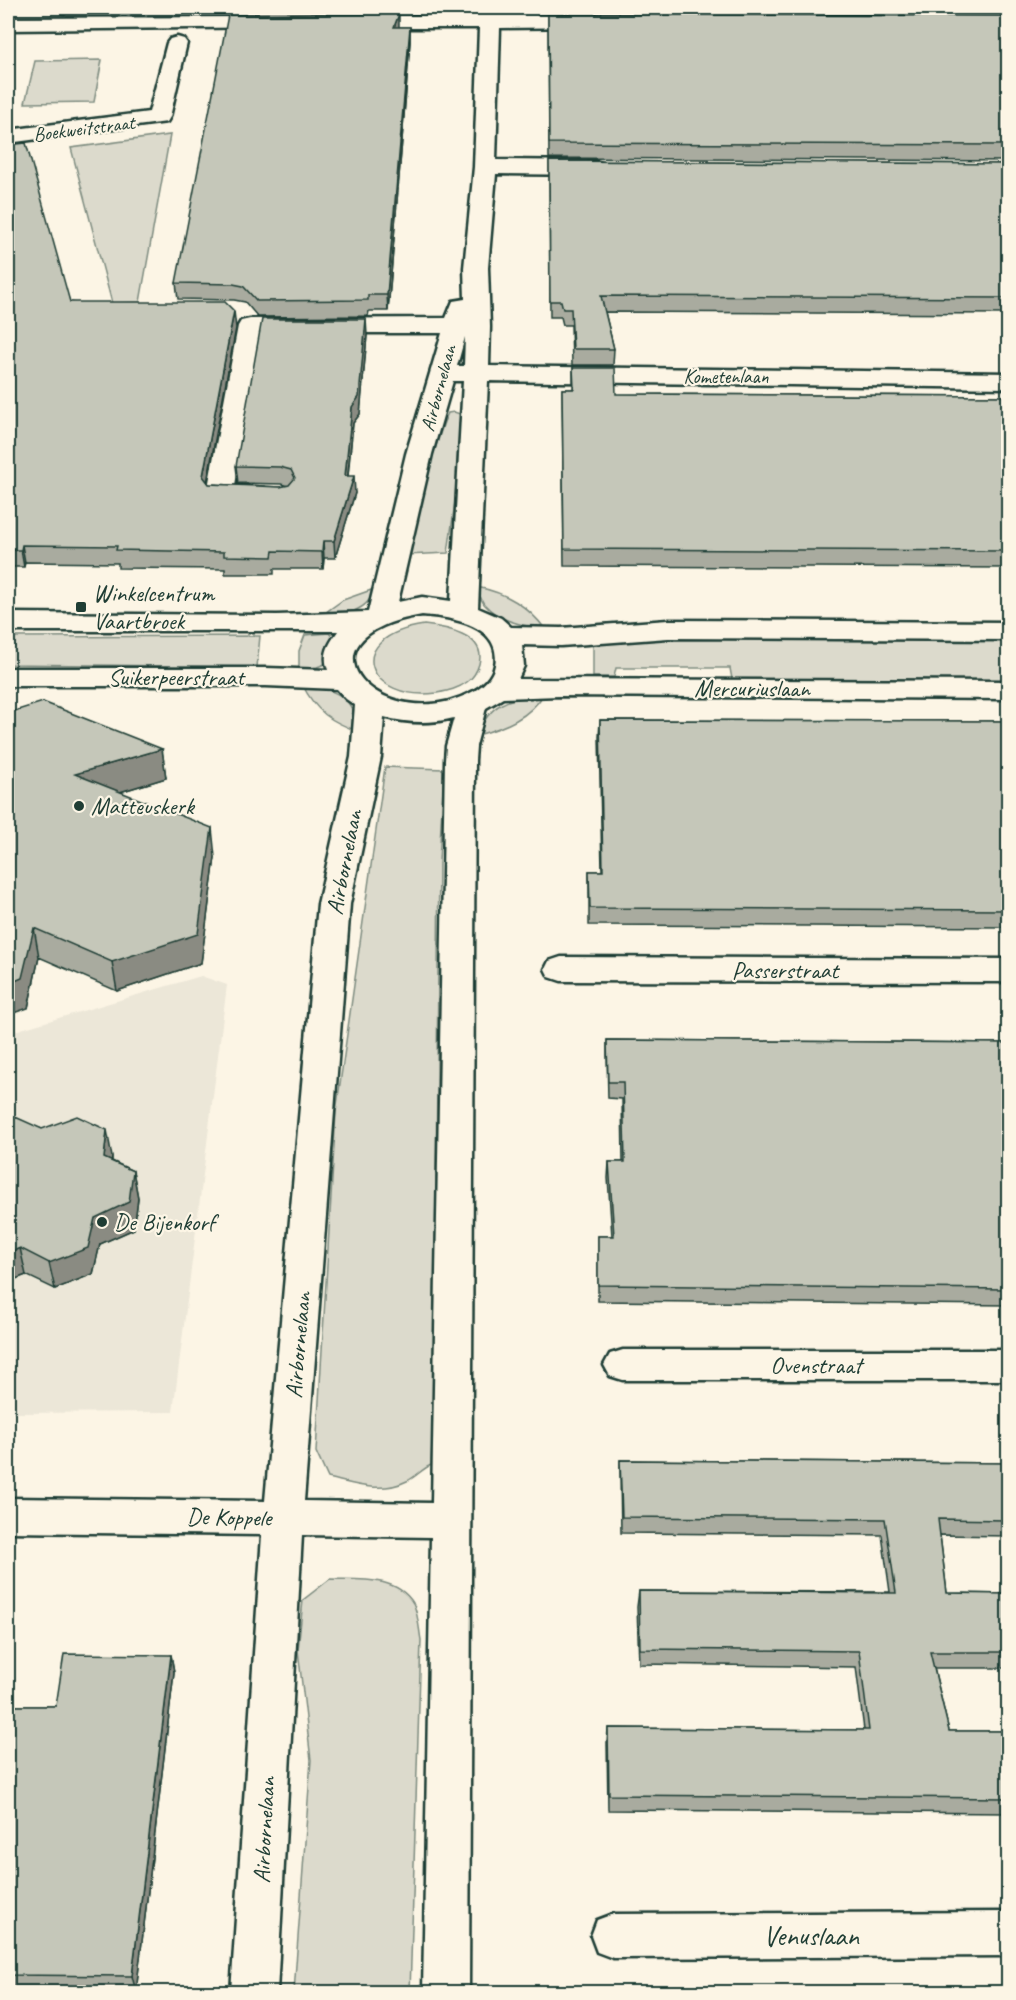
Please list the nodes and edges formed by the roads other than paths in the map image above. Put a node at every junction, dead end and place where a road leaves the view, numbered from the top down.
1 (490, 14) edge
2 (612, 21) edge
3 (291, 22) edge
4 (333, 22) edge
5 (8, 24) edge
6 (177, 43) dead end
7 (8, 137) edge
8 (485, 167) junction
9 (611, 168) edge
10 (466, 327) junction
11 (443, 374) junction
12 (474, 374) junction
13 (1008, 380) edge
14 (281, 494) edge
15 (464, 611) junction
16 (373, 618) junction
17 (8, 622) edge
18 (1008, 631) edge
19 (503, 636) junction
20 (8, 677) edge
21 (1008, 690) edge
22 (357, 691) junction
23 (484, 696) junction
24 (561, 969) dead end
25 (1008, 971) edge
26 (623, 1365) dead end
27 (1008, 1365) edge
28 (8, 1515) edge
29 (283, 1517) junction
30 (450, 1520) junction
31 (1008, 1934) edge
32 (613, 1936) dead end
33 (254, 1992) edge
34 (446, 1992) edge

1 - 2 street
1 - 4 street
1 - 8 street, Airbornelaan
3 - 5 street
6 - 7 street, Boekweitstraat
8 - 9 street
8 - 10 street, Airbornelaan
10 - 11 street, Airbornelaan
10 - 12 street, Airbornelaan
10 - 14 street
11 - 12 street, Kometenlaan
11 - 16 street, Airbornelaan
12 - 13 street, Kometenlaan
12 - 15 street, Airbornelaan
15 - 16 street
15 - 19 street
16 - 17 street
16 - 22 street
18 - 19 street
19 - 23 street
20 - 22 street, Suikerpeerstraat
21 - 23 street, Mercuriuslaan
22 - 23 street
22 - 29 street, Airbornelaan
23 - 30 street
24 - 25 street, Passerstraat
26 - 27 street, Ovenstraat
28 - 29 street, De Koppele
29 - 30 street, De Koppele
29 - 33 street, Airbornelaan
30 - 34 street
31 - 32 street, Venuslaan

